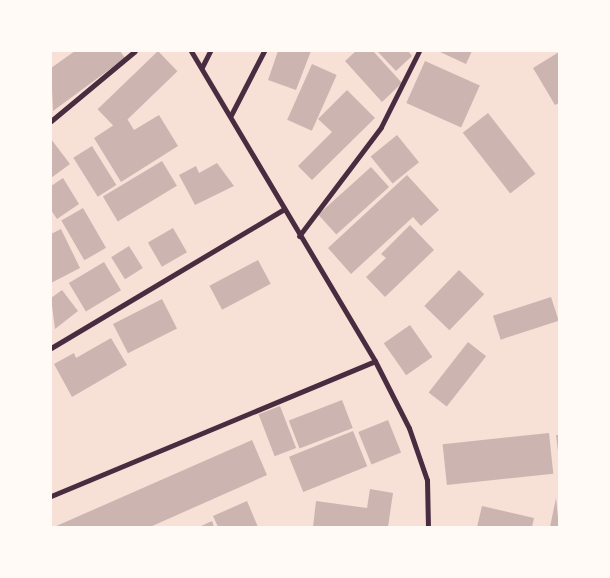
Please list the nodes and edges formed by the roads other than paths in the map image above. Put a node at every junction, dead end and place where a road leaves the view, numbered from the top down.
1 (135, 51) edge
2 (191, 51) edge
3 (210, 51) edge
4 (264, 51) edge
5 (420, 51) edge
6 (202, 67) junction
7 (231, 115) junction
8 (51, 121) edge
9 (284, 209) junction
10 (299, 236) junction
11 (51, 348) edge
12 (375, 361) junction
13 (51, 496) edge
14 (428, 527) edge

1 - 8 street
2 - 6 street
3 - 6 street
4 - 7 street
5 - 10 street
6 - 7 street
7 - 9 street
9 - 10 street
9 - 11 street
10 - 12 street
12 - 13 street
12 - 14 street

